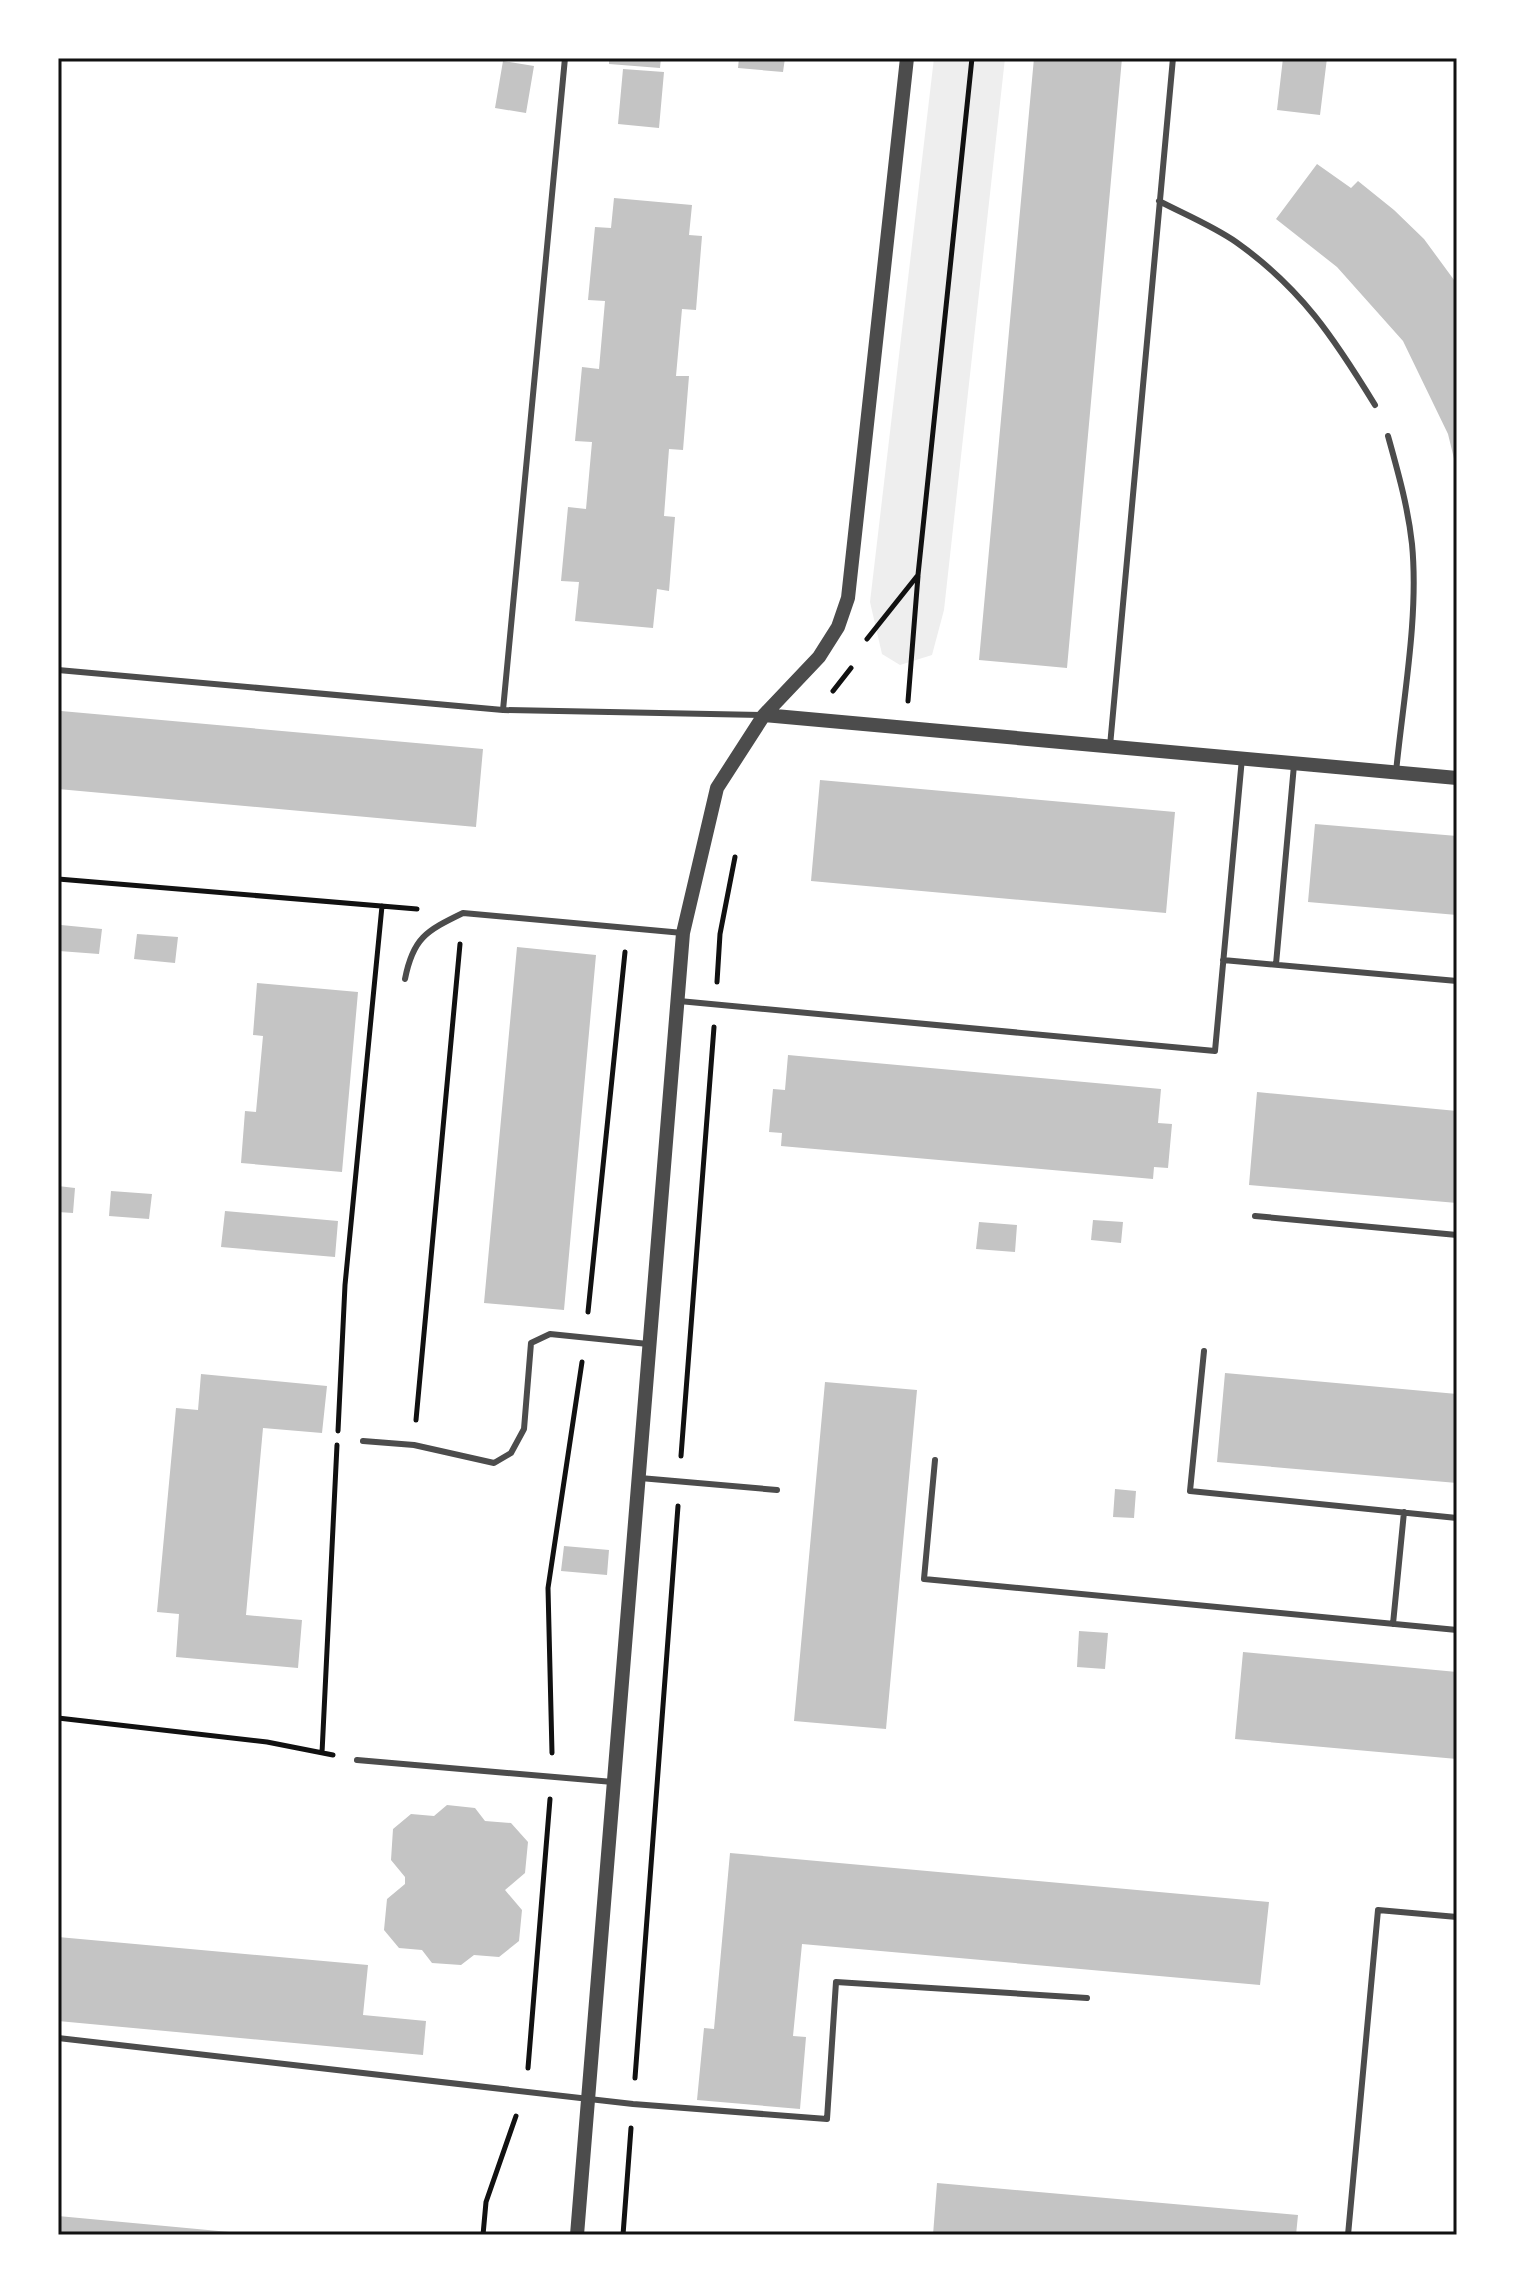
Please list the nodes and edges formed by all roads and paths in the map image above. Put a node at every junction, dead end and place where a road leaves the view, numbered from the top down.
1 (565, 58) edge
2 (907, 58) edge
3 (972, 58) edge
4 (1173, 58) edge
5 (1159, 201) junction
6 (1375, 405) dead end
7 (1388, 436) dead end
8 (918, 575) junction
9 (864, 642) dead end
10 (857, 656) dead end
11 (58, 670) edge
12 (503, 710) junction
13 (764, 715) junction
14 (802, 718) junction
15 (906, 728) junction
16 (1110, 746) junction
17 (1242, 758) junction
18 (1294, 763) junction
19 (1396, 772) junction
20 (1457, 778) edge
21 (737, 846) dead end
22 (58, 879) edge
23 (382, 906) junction
24 (463, 913) junction
25 (627, 927) junction
26 (683, 933) junction
27 (1223, 960) junction
28 (1276, 964) junction
29 (405, 979) dead end
30 (1457, 981) edge
31 (676, 1001) junction
32 (716, 1005) junction
33 (1255, 1216) dead end
34 (1457, 1235) edge
35 (585, 1338) junction
36 (648, 1344) junction
37 (1204, 1351) dead end
38 (363, 1441) dead end
39 (414, 1445) junction
40 (935, 1460) dead end
41 (636, 1478) junction
42 (679, 1481) junction
43 (777, 1490) dead end
44 (1404, 1512) junction
45 (1457, 1518) edge
46 (1393, 1624) junction
47 (1457, 1630) edge
48 (58, 1718) edge
49 (322, 1753) junction
50 (357, 1760) joint
51 (552, 1777) junction
52 (613, 1782) junction
53 (1457, 1917) edge
54 (1087, 1998) dead end
55 (58, 2038) edge
56 (526, 2089) junction
57 (590, 2098) junction
58 (633, 2104) junction
59 (483, 2235) edge
60 (577, 2235) edge
61 (623, 2235) edge
62 (1348, 2235) edge

1 - 12 lane
2 - 13 street
3 - 8 path
4 - 5 lane
5 - 6 lane
5 - 16 lane
7 - 19 lane
8 - 9 path
8 - 15 path
10 - 14 path
11 - 12 lane
12 - 13 lane
13 - 14 street
13 - 26 street
14 - 15 street
15 - 16 street
16 - 17 street
17 - 18 street
17 - 27 lane
18 - 19 street
18 - 28 lane
19 - 20 street
21 - 32 path
22 - 23 path
23 - 24 path
23 - 49 path
24 - 25 lane
24 - 29 lane
24 - 39 path
25 - 26 lane
25 - 35 path
26 - 31 street
27 - 28 lane
27 - 32 lane
28 - 30 lane
31 - 32 lane
31 - 36 street
32 - 42 path
33 - 34 lane
35 - 36 lane
35 - 39 lane
35 - 51 path
36 - 41 street
37 - 44 lane
38 - 39 lane
40 - 46 lane
41 - 42 lane
41 - 52 street
42 - 43 lane
42 - 58 path
44 - 45 lane
44 - 46 lane
46 - 47 lane
48 - 49 path
49 - 50 path
50 - 51 lane
51 - 52 lane
51 - 56 path
52 - 57 street
53 - 62 lane
54 - 58 lane
55 - 56 lane
56 - 57 lane
56 - 59 path
57 - 58 lane
57 - 60 street
58 - 61 path

